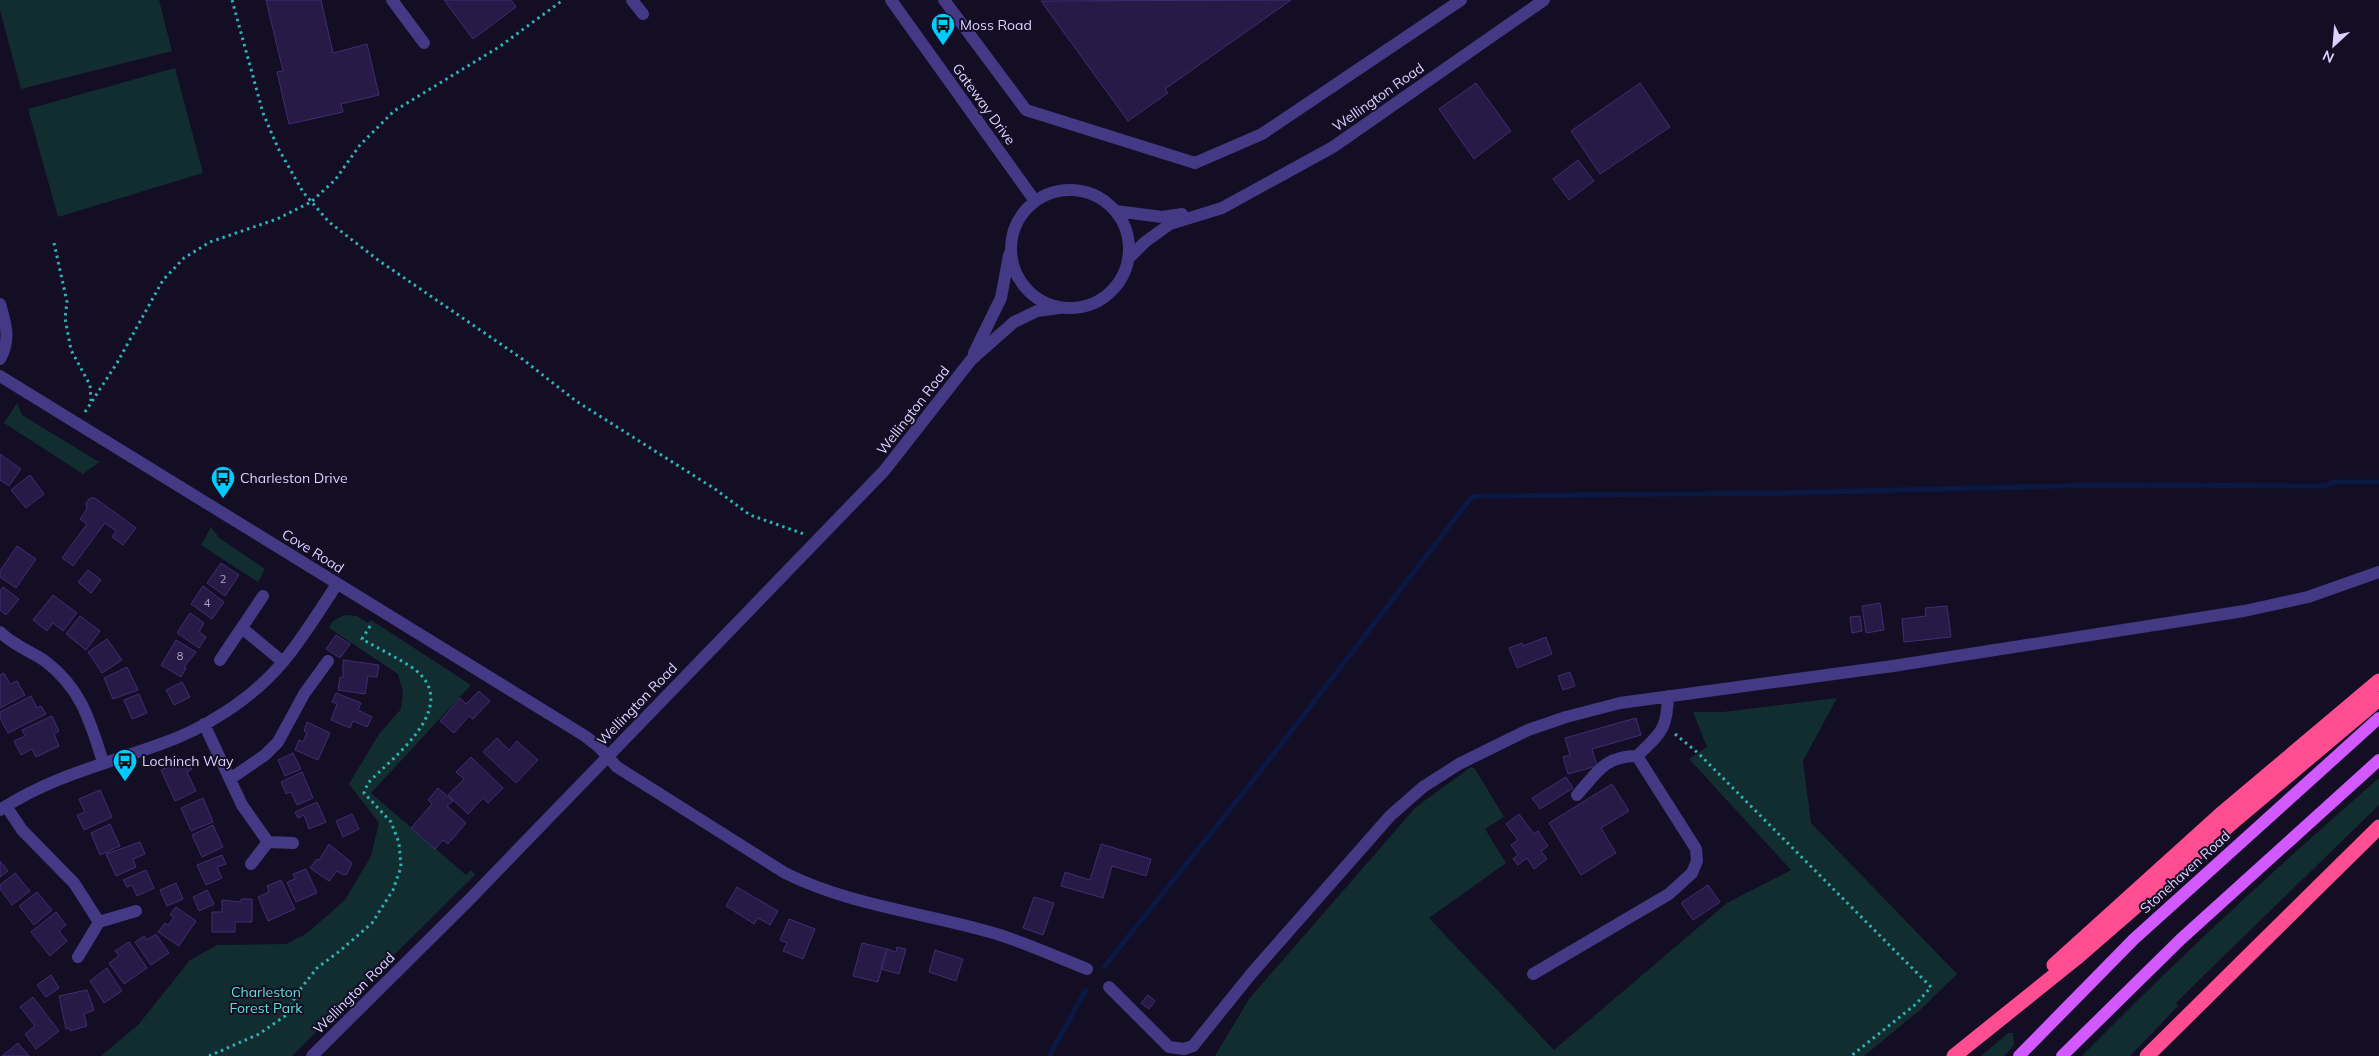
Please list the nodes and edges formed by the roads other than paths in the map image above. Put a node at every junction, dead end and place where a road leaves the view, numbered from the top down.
1 (392, 0) edge
2 (632, 0) edge
3 (891, 0) edge
4 (944, 0) edge
5 (1461, 0) edge
6 (1544, 0) edge
7 (643, 14) dead end
8 (424, 43) dead end
9 (1035, 201) junction
10 (1222, 208) junction
11 (1116, 211) junction
12 (1011, 249) junction
13 (1130, 258) junction
14 (0, 304) edge
15 (1059, 308) junction
16 (0, 359) edge
17 (971, 360) junction
18 (0, 376) edge
19 (2379, 572) edge
20 (337, 584) junction
21 (263, 596) dead end
22 (242, 628) junction
23 (0, 632) edge
24 (220, 660) dead end
25 (328, 661) dead end
26 (283, 662) junction
27 (2379, 681) edge
28 (1668, 696) junction
29 (2379, 699) edge
30 (2379, 718) edge
31 (204, 724) junction
32 (1636, 756) junction
33 (606, 757) junction
34 (2379, 760) edge
35 (103, 762) junction
36 (230, 779) junction
37 (1577, 795) dead end
38 (3, 808) edge
39 (2379, 827) edge
40 (268, 842) junction
41 (293, 843) dead end
42 (251, 864) dead end
43 (136, 911) dead end
44 (99, 922) junction
45 (78, 957) dead end
46 (1087, 969) dead end
47 (1533, 974) dead end
48 (1109, 987) dead end
49 (2005, 1014) junction
50 (1184, 1053) edge
51 (312, 1056) edge
52 (1954, 1056) edge
53 (2019, 1056) edge
54 (2062, 1056) edge
55 (2147, 1056) edge

1 - 8 street
2 - 7 street
3 - 9 street, Gateway Drive
4 - 5 street
6 - 10 street, Wellington Road
9 - 11 street
9 - 12 street
10 - 11 street, Wellington Road
10 - 13 street, Wellington Road
11 - 13 street
12 - 15 street
12 - 17 street, Wellington Road
13 - 15 street
14 - 16 street
15 - 17 street, Wellington Road
17 - 33 street, Wellington Road
18 - 20 street, Cove Road
19 - 28 street
20 - 26 street
20 - 33 street, Cove Road
21 - 22 street
22 - 24 street
22 - 26 street
23 - 35 street
25 - 36 street
26 - 31 street
27 - 49 highway
28 - 32 street
28 - 50 street
29 - 49 highway
30 - 53 main road, Stonehaven Road
31 - 35 street
31 - 36 street
32 - 37 street
32 - 47 street
33 - 46 street, Cove Road
33 - 51 street, Wellington Road
34 - 54 main road
35 - 38 street
36 - 40 street
38 - 44 street
39 - 55 highway
40 - 41 street
40 - 42 street
43 - 44 street
44 - 45 street
48 - 50 street
49 - 52 highway

